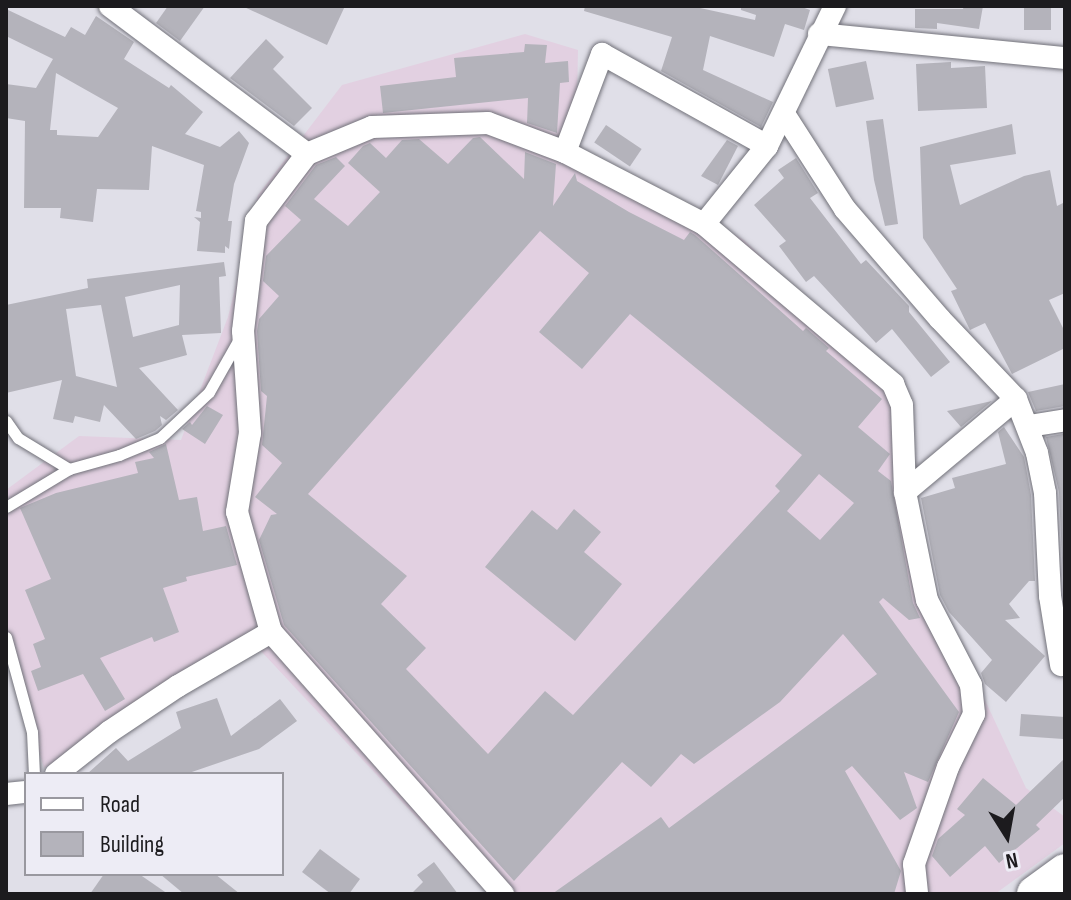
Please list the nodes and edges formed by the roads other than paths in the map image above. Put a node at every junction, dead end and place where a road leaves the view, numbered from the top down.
1 (110, 6) edge
2 (835, 6) edge
3 (819, 34) junction
4 (1065, 58) edge
5 (784, 114) junction
6 (767, 146) junction
7 (565, 152) junction
8 (307, 154) junction
9 (704, 224) junction
10 (243, 331) junction
11 (1016, 399) junction
12 (1065, 420) edge
13 (6, 421) edge
14 (1029, 426) junction
15 (69, 469) junction
16 (905, 492) junction
17 (6, 507) edge
18 (271, 632) junction
19 (6, 637) edge
20 (1061, 665) dead end
21 (34, 772) edge
22 (59, 772) edge
23 (1065, 872) edge
24 (503, 894) edge
25 (917, 894) edge
26 (1035, 894) edge

1 - 8 street
2 - 3 street
3 - 4 street
3 - 5 street
5 - 6 street
5 - 11 street
6 - 7 street
6 - 9 street
7 - 8 street
7 - 9 street
8 - 10 street
9 - 16 street
10 - 15 lane
10 - 18 street
11 - 14 street
11 - 16 street
12 - 14 street
13 - 15 lane
14 - 20 street
15 - 17 lane
16 - 25 street
18 - 22 street
18 - 24 street
19 - 21 lane
23 - 26 main road

